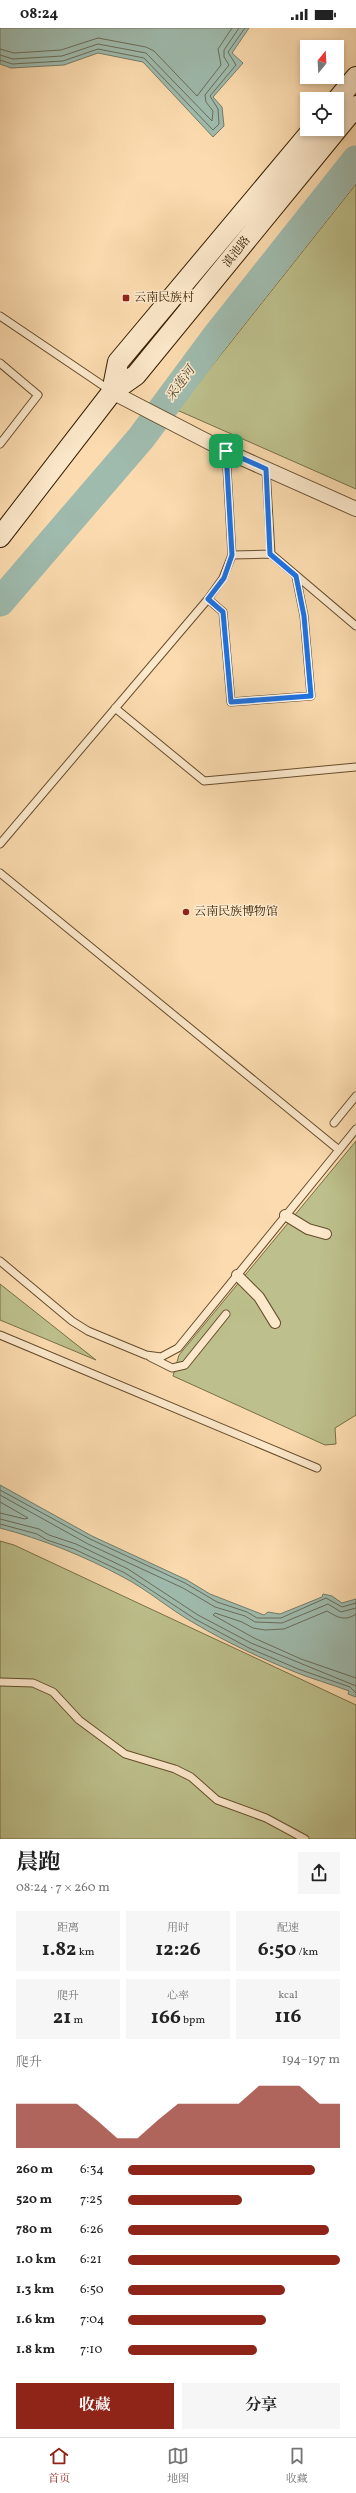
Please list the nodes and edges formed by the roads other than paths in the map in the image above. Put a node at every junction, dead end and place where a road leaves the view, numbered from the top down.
1 (356, 77) edge
2 (344, 92) edge
3 (356, 106) edge
4 (307, 136) edge
5 (0, 316) edge
6 (0, 363) edge
7 (112, 392) junction
8 (0, 444) edge
9 (226, 451) junction
10 (266, 469) junction
11 (356, 509) edge
12 (0, 537) edge
13 (270, 554) junction
14 (232, 555) junction
15 (296, 576) junction
16 (208, 599) junction
17 (356, 626) edge
18 (115, 708) junction
19 (356, 767) edge
20 (0, 844) edge
21 (0, 874) edge
22 (356, 1096) edge
23 (334, 1123) dead end
24 (356, 1129) edge
25 (339, 1150) junction
26 (286, 1216) junction
27 (326, 1234) dead end
28 (0, 1261) edge
29 (237, 1275) junction
30 (226, 1314) dead end
31 (275, 1323) dead end
32 (0, 1335) edge
33 (146, 1355) junction
34 (317, 1468) dead end
35 (0, 1682) edge
36 (292, 1832) junction
37 (295, 1839) edge
38 (305, 1839) edge

1 - 2 main road
3 - 7 main road, 滇池路
4 - 7 main road, 滇池路
5 - 7 lane
6 - 8 lane
7 - 9 street
7 - 12 main road, 滇池路
9 - 10 street
9 - 14 lane
10 - 11 street
10 - 13 lane
13 - 14 lane
13 - 15 lane
14 - 16 lane
15 - 16 lane
15 - 17 lane
16 - 18 lane
18 - 19 lane
18 - 20 lane
21 - 25 lane
22 - 23 lane
24 - 25 lane
25 - 26 lane
26 - 27 street
26 - 29 lane
28 - 33 lane
29 - 31 street
29 - 33 lane
30 - 33 lane
32 - 34 lane
35 - 36 lane
36 - 37 lane
36 - 38 lane

